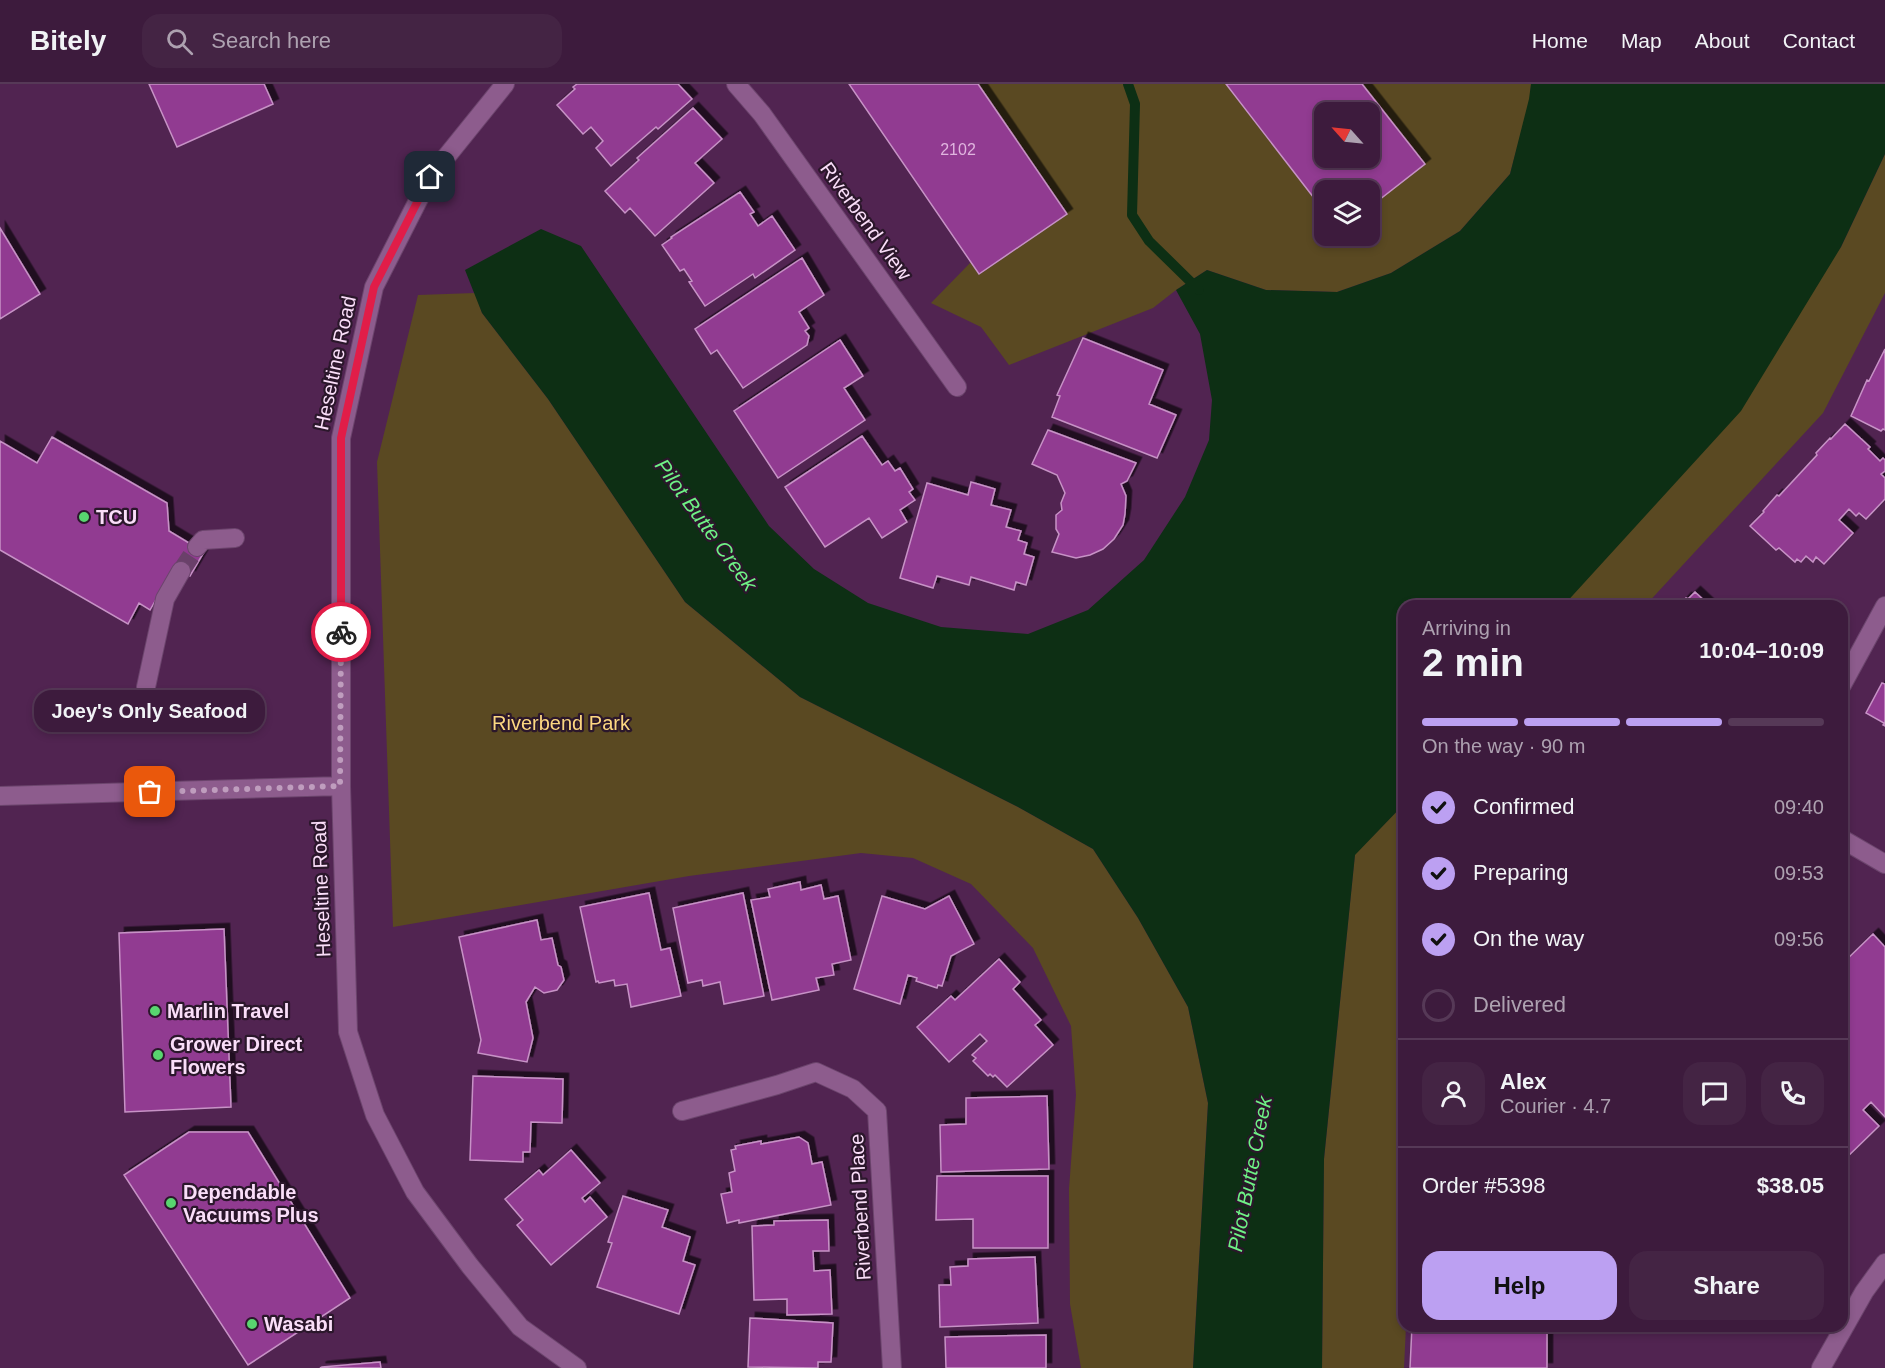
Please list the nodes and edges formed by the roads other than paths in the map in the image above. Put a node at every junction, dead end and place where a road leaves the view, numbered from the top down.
1 (505, 84) edge
2 (736, 84) edge
3 (957, 387) dead end
4 (235, 538) dead end
5 (197, 547) tunnel mouth
6 (181, 572) tunnel mouth
7 (1885, 606) edge
8 (1848, 674) edge
9 (146, 687) dead end
10 (340, 786) junction
11 (0, 796) edge
12 (1848, 842) edge
13 (1885, 864) edge
14 (682, 1111) dead end
15 (1885, 1263) edge
16 (1848, 1320) edge
17 (1841, 1332) edge
18 (577, 1368) edge
19 (892, 1368) edge
20 (1821, 1368) edge

1 - 10 street, Heseltine Road
2 - 3 street, Riverbend View
4 - 5 street
6 - 9 street
7 - 8 street
10 - 11 street
10 - 18 street, Heseltine Road
12 - 13 street
14 - 19 street, Riverbend Place
15 - 16 street
17 - 20 street

